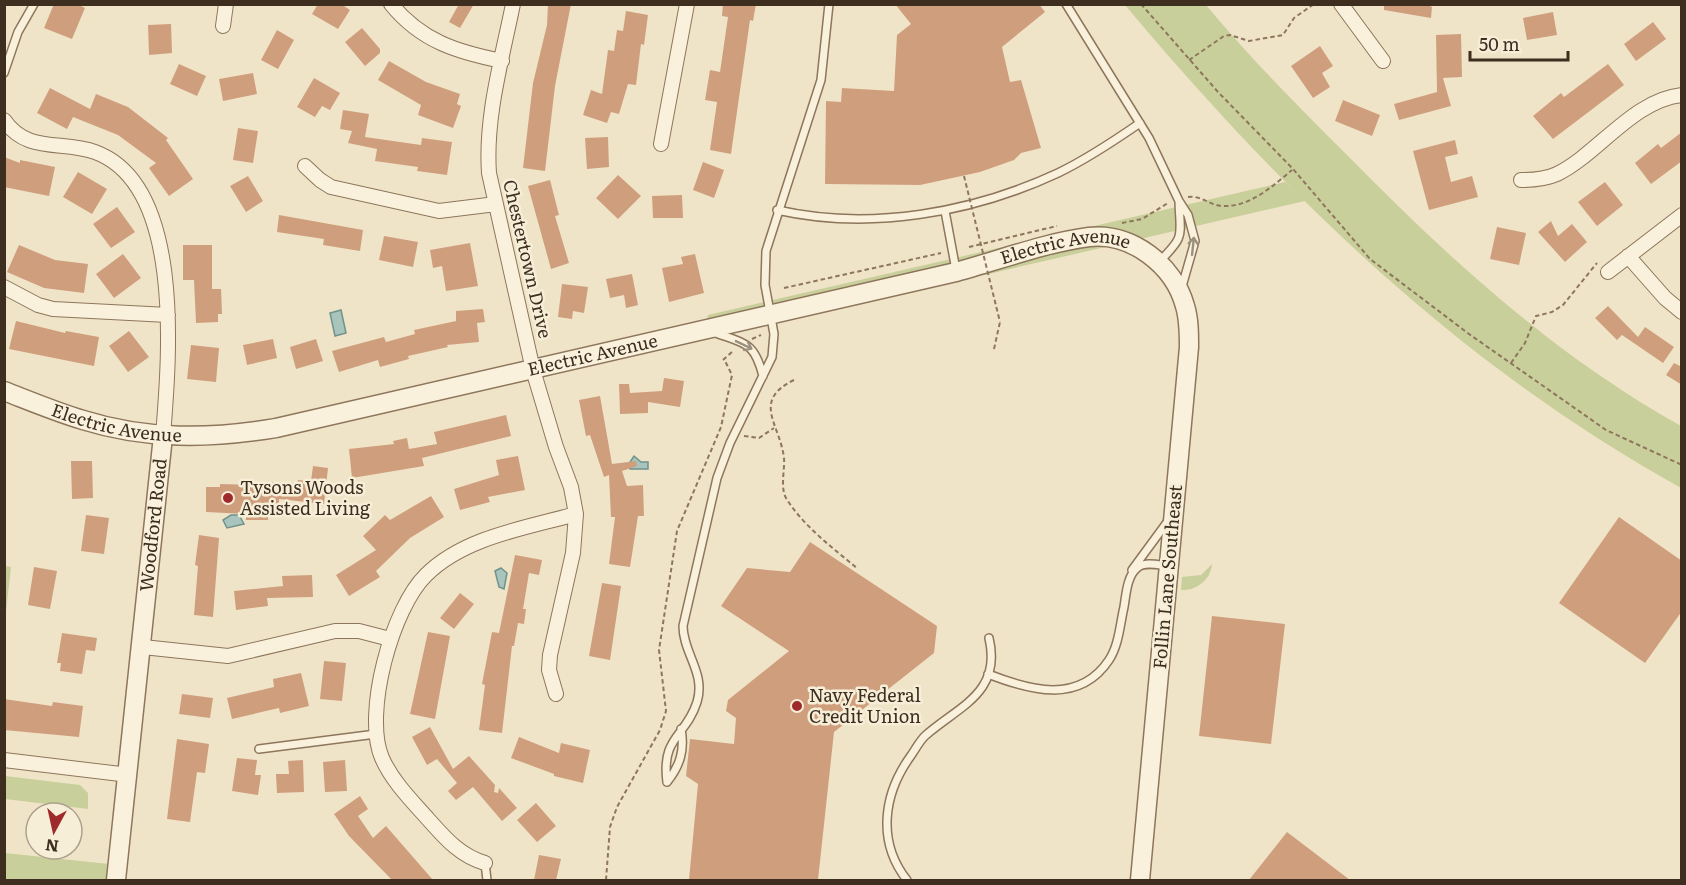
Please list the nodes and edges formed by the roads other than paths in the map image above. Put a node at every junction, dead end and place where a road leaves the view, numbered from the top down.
1 (34, 4) edge
2 (226, 4) edge
3 (391, 4) edge
4 (513, 4) edge
5 (687, 4) edge
6 (829, 4) edge
7 (1066, 4) edge
8 (1341, 4) edge
9 (223, 26) dead end
10 (502, 61) junction
11 (1383, 61) dead end
12 (4, 73) edge
13 (1682, 95) edge
14 (4, 120) edge
15 (1140, 123) junction
16 (661, 144) dead end
17 (305, 166) dead end
18 (1521, 180) dead end
19 (1182, 199) junction
20 (496, 204) junction
21 (777, 210) junction
22 (945, 211) junction
23 (1682, 215) edge
24 (1628, 256) junction
25 (1158, 262) junction
26 (1613, 268) road end
27 (956, 272) junction
28 (1171, 276) joint
29 (4, 287) edge
30 (1180, 293) junction
31 (1682, 312) edge
32 (168, 315) junction
33 (771, 315) junction
34 (707, 330) junction
35 (534, 370) junction
36 (763, 376) junction
37 (4, 391) edge
38 (164, 436) junction
39 (1175, 512) junction
40 (576, 514) junction
41 (1169, 566) junction
42 (1130, 577) junction
43 (989, 638) dead end
44 (390, 639) junction
45 (143, 647) junction
46 (988, 674) junction
47 (556, 694) dead end
48 (681, 729) junction
49 (376, 734) junction
50 (259, 749) dead end
51 (4, 760) edge
52 (129, 776) junction
53 (485, 863) joint
54 (116, 880) edge
55 (487, 880) edge
56 (907, 880) edge
57 (1140, 880) edge

1 - 12 lane
2 - 9 street
3 - 10 street
4 - 10 street, Chestertown Drive
5 - 16 street
6 - 21 lane
7 - 15 lane
8 - 11 street
10 - 20 street, Chestertown Drive
13 - 18 street
14 - 32 street, Woodford Road
15 - 19 lane
15 - 22 lane
17 - 20 street
19 - 25 lane
30 -> 19 lane
20 - 35 street, Chestertown Drive
21 - 22 lane
21 - 33 lane
22 - 27 lane
23 - 24 street
24 - 26 street
24 - 31 street
25 - 27 street, Electric Avenue
25 - 28 street, Electric Avenue
27 - 33 street, Electric Avenue
28 - 30 street, Follin Lane Southeast
29 - 32 street
30 - 39 street, Follin Lane Southeast
32 - 38 street, Woodford Road
33 - 34 street, Electric Avenue
33 - 36 lane
34 - 35 street, Electric Avenue
34 -> 36 lane
35 - 38 street, Electric Avenue
35 - 40 street, Chestertown Drive
36 - 48 lane
37 - 38 street, Electric Avenue
38 - 45 street, Woodford Road
39 - 41 street, Follin Lane Southeast
39 - 42 lane
40 - 44 street
40 - 47 street, Chestertown Drive
41 - 42 lane
41 - 57 street, Follin Lane Southeast
42 - 46 lane
43 - 46 lane
44 - 45 street
44 - 49 street
45 - 52 street, Woodford Road
46 - 56 lane
48 - 48 lane
49 - 50 lane
49 - 53 street
51 - 52 street
52 - 54 street, Woodford Road
53 - 55 lane

